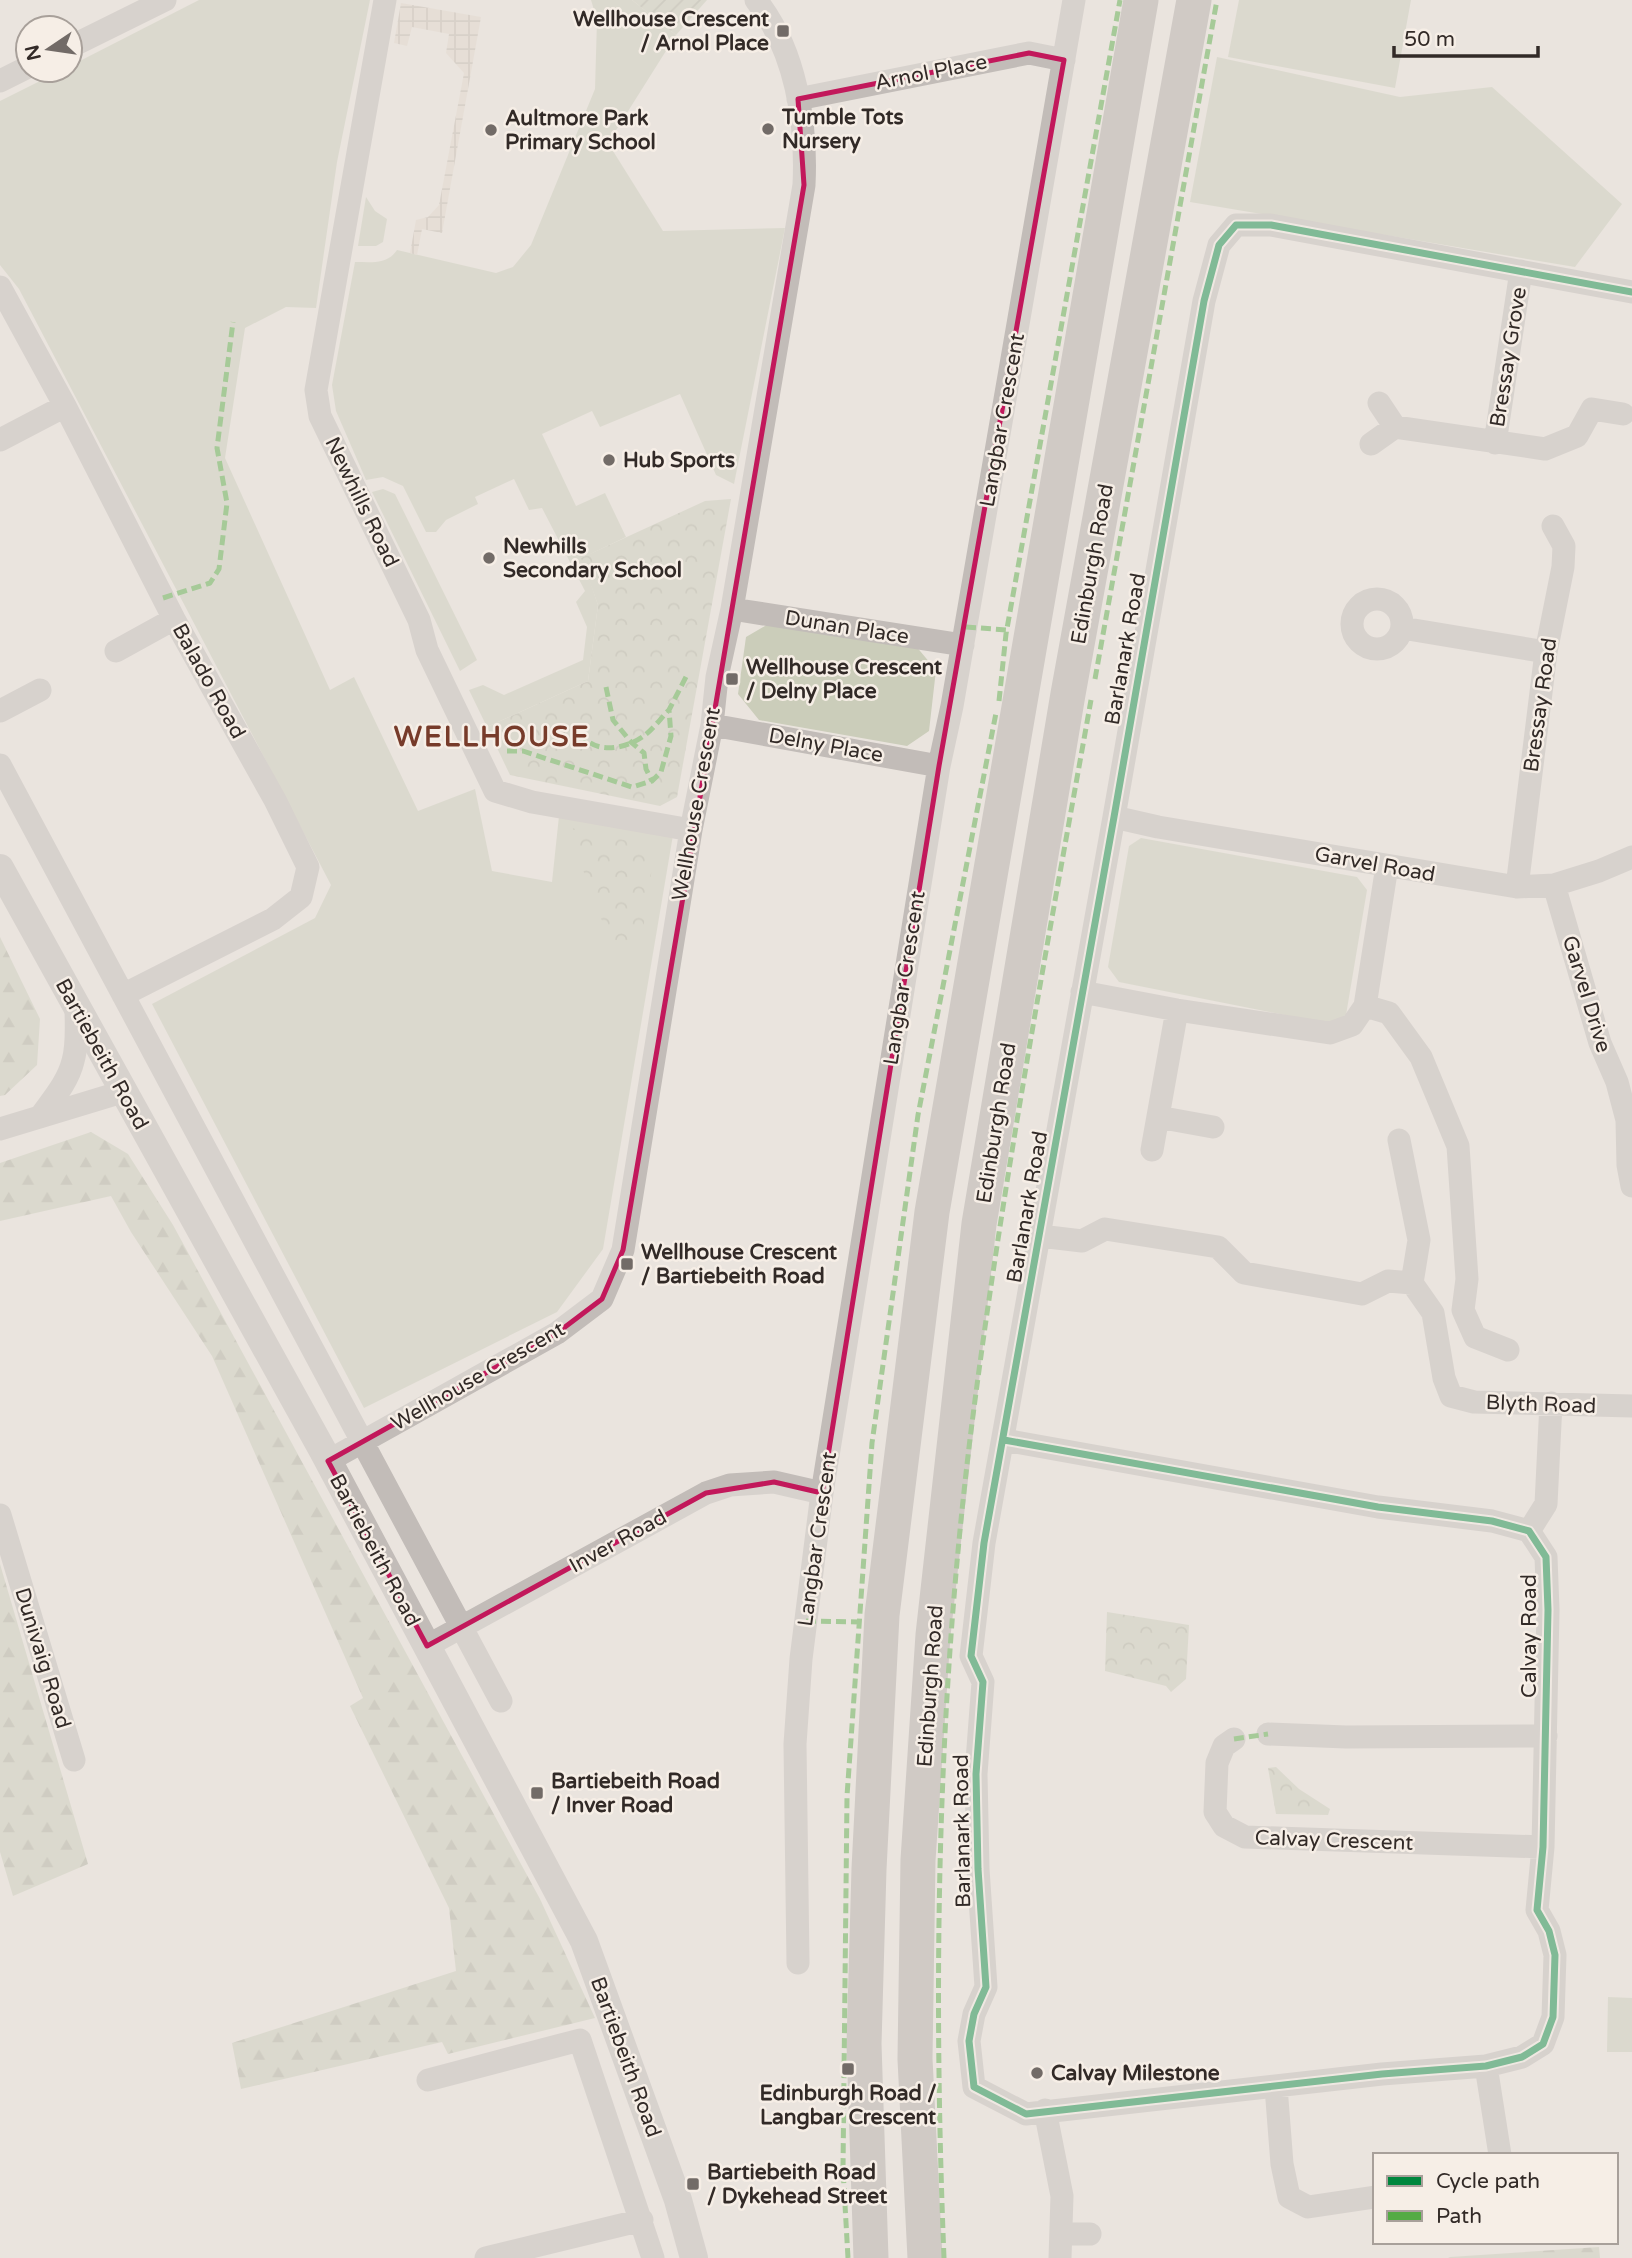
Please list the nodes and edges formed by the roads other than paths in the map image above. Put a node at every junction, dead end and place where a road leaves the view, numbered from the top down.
1 (165, 0) edge
2 (386, 0) edge
3 (756, 0) edge
4 (1074, 0) edge
5 (1141, 0) edge
6 (1194, 0) edge
7 (124, 9) edge
8 (84, 37) edge
9 (1063, 60) junction
10 (798, 99) junction
11 (1521, 271) junction
12 (0, 287) edge
13 (1632, 292) edge
14 (1379, 403) dead end
15 (65, 406) junction
16 (1623, 414) dead end
17 (1395, 427) junction
18 (0, 440) edge
19 (1495, 443) junction
20 (1371, 444) dead end
21 (1553, 526) dead end
22 (732, 609) junction
23 (174, 619) junction
24 (1402, 628) dead end
25 (963, 645) junction
26 (116, 651) dead end
27 (1546, 652) junction
28 (40, 690) dead end
29 (0, 711) edge
30 (712, 725) junction
31 (0, 765) edge
32 (939, 766) junction
33 (1114, 817) junction
34 (691, 830) junction
35 (1632, 856) edge
36 (1387, 866) junction
37 (0, 868) edge
38 (1554, 885) junction
39 (1517, 887) junction
40 (1083, 992) junction
41 (123, 995) junction
42 (76, 1006) junction
43 (1365, 1006) junction
44 (1177, 1010) junction
45 (122, 1092) junction
46 (40, 1117) junction
47 (1158, 1117) junction
48 (1213, 1126) dead end
49 (0, 1129) edge
50 (1399, 1140) dead end
51 (1152, 1150) dead end
52 (1632, 1186) edge
53 (1040, 1236) junction
54 (1412, 1283) junction
55 (1508, 1350) dead end
56 (1551, 1403) junction
57 (1632, 1406) edge
58 (1004, 1440) junction
59 (361, 1442) junction
60 (328, 1461) junction
61 (822, 1493) junction
62 (0, 1515) edge
63 (1528, 1531) junction
64 (460, 1627) junction
65 (427, 1646) junction
66 (501, 1701) dead end
67 (1268, 1734) dead end
68 (1546, 1736) junction
69 (1234, 1739) dead end
70 (74, 1760) dead end
71 (1543, 1847) junction
72 (798, 1963) dead end
73 (1486, 2066) junction
74 (428, 2080) dead end
75 (1276, 2087) junction
76 (1045, 2110) junction
77 (1500, 2153) edge
78 (1373, 2197) edge
79 (642, 2220) junction
80 (1061, 2234) junction
81 (1090, 2234) dead end
82 (486, 2258) edge
83 (653, 2258) edge
84 (694, 2258) edge
85 (871, 2258) edge
86 (925, 2258) edge
87 (1060, 2258) edge

1 - 7 street
2 - 34 street, Newhills Road
3 - 10 street, Wellhouse Crescent
4 - 9 street, Langbar Crescent
5 - 85 main road
6 - 86 main road, Edinburgh Road
7 - 8 street
9 - 10 street, Arnol Place
9 - 25 street, Langbar Crescent
10 - 22 street, Wellhouse Crescent
11 - 13 street, Barlanark Road
11 - 19 street, Bressay Grove
11 - 33 street, Barlanark Road
12 - 15 street, Balado Road
14 - 17 street
15 - 18 street
15 - 23 street, Balado Road
16 - 19 street, Bressay Grove
17 - 19 street, Bressay Grove
17 - 20 street
21 - 27 street, Bressay Road
22 - 25 street, Dunan Place
22 - 30 street, Wellhouse Crescent
23 - 26 street
23 - 41 street, Balado Road
24 - 27 street
25 - 32 street, Langbar Crescent
27 - 39 street, Bressay Road
28 - 29 street
30 - 32 street, Delny Place
30 - 34 street, Wellhouse Crescent
31 - 41 street, Bartiebeith Road
32 - 61 street, Langbar Crescent
33 - 36 street, Garvel Road
33 - 40 street, Barlanark Road
34 - 59 street, Wellhouse Crescent
35 - 38 street, Garvel Road
36 - 39 street, Garvel Road
36 - 43 street
37 - 42 street, Bartiebeith Road
38 - 39 street, Garvel Road
38 - 52 street, Garvel Drive
40 - 44 street
40 - 53 street, Barlanark Road
41 - 59 street, Bartiebeith Road
42 - 45 street, Bartiebeith Road
42 - 46 street
43 - 44 street
43 - 55 street
44 - 47 street
45 - 46 street
45 - 60 street, Bartiebeith Road
46 - 49 street
47 - 48 street
47 - 51 street
50 - 54 street
53 - 54 street
53 - 58 street, Barlanark Road
54 - 56 street, Blyth Road
56 - 57 street, Blyth Road
56 - 63 street
58 - 63 street
58 - 76 street, Barlanark Road
59 - 60 street, Wellhouse Crescent
59 - 64 street, Bartiebeith Road
60 - 65 street, Bartiebeith Road
61 - 64 street, Inver Road
61 - 72 street, Langbar Crescent
62 - 70 street, Dunivaig Road
63 - 68 street, Calvay Road
64 - 65 street, Inver Road
64 - 66 street, Bartiebeith Road
65 - 84 street, Bartiebeith Road
67 - 68 street
68 - 71 street, Calvay Road
69 - 71 street, Calvay Crescent
71 - 73 street, Calvay Road
73 - 75 street, Barlanark Road
73 - 77 street
74 - 79 street
75 - 76 street, Barlanark Road
75 - 78 street
76 - 80 street
79 - 82 street
79 - 83 street
80 - 81 street
80 - 87 street

